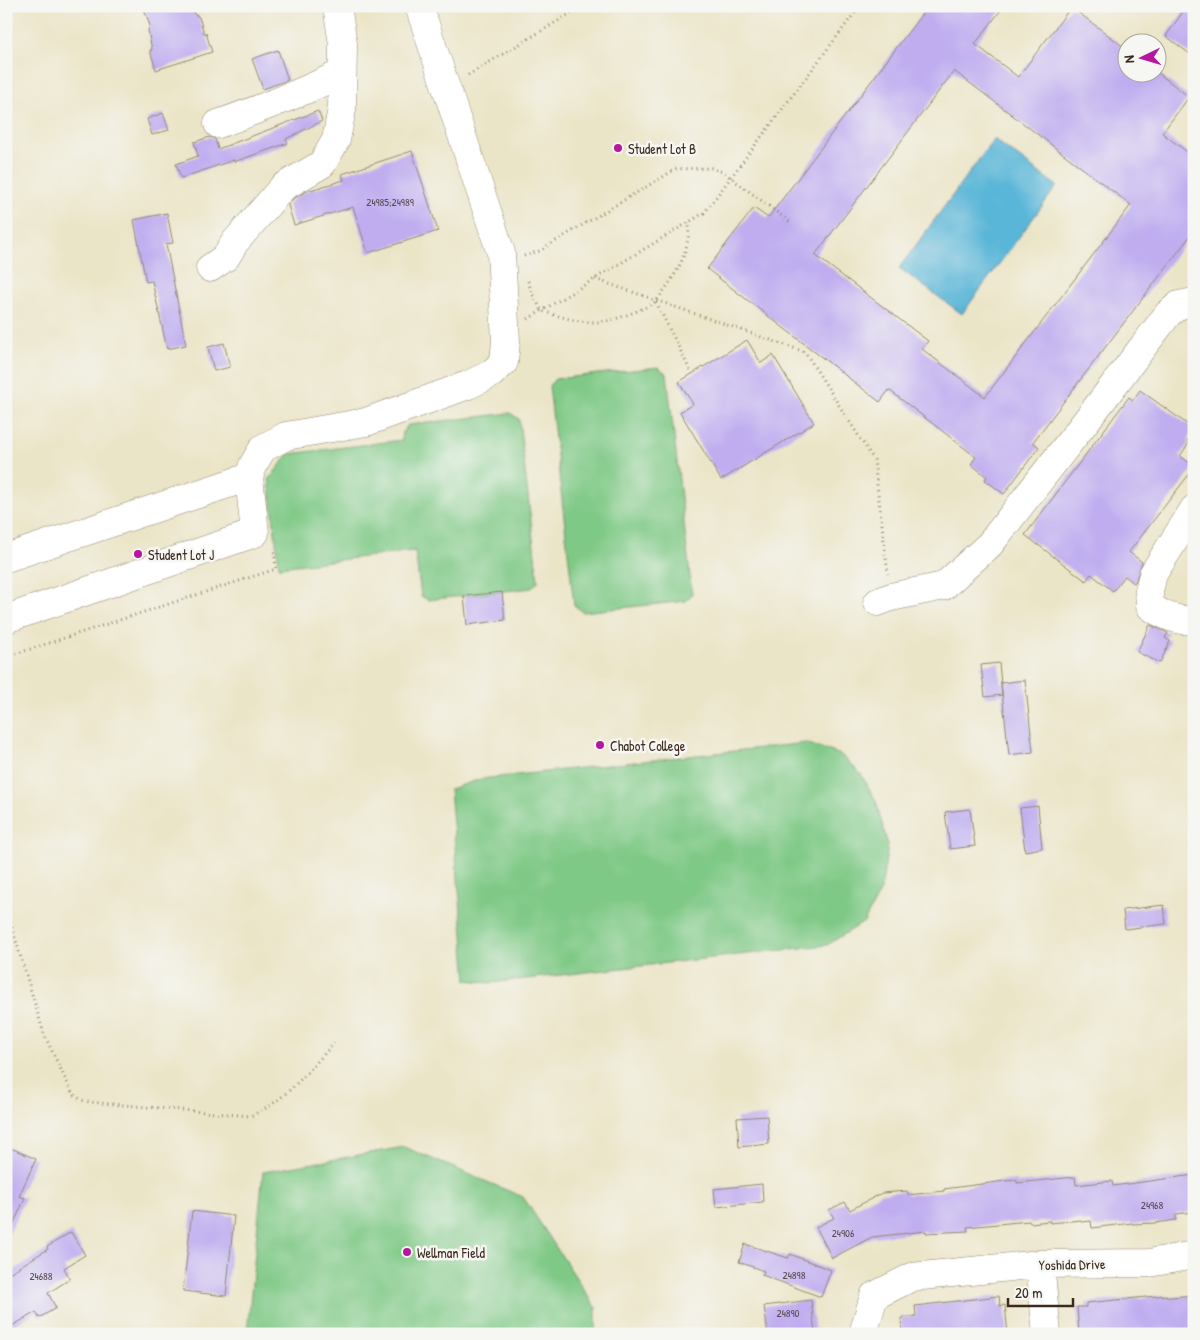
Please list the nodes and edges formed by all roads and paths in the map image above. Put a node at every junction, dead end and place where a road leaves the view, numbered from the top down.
1 (337, 6) edge
2 (419, 6) edge
3 (583, 6) edge
4 (342, 73) junction
5 (467, 76) dead end
6 (218, 124) dead end
7 (689, 222) dead end
8 (790, 222) dead end
9 (519, 249) dead end
10 (522, 257) junction
11 (210, 268) dead end
12 (518, 273) junction
13 (595, 279) dead end
14 (656, 301) junction
15 (1194, 302) edge
16 (692, 374) dead end
17 (249, 476) junction
18 (1194, 509) edge
19 (6, 558) edge
20 (885, 600) joint
21 (6, 619) edge
22 (1194, 620) edge
23 (6, 908) edge
24 (334, 1043) dead end
25 (1194, 1254) edge
26 (1040, 1264) junction
27 (863, 1334) edge
28 (1047, 1334) edge

1 - 4 street
2 - 12 street
3 - 5 path
4 - 6 street
4 - 11 street
7 - 14 path
8 - 10 path
9 - 10 path
10 - 12 path
12 - 14 path
12 - 17 street
13 - 14 path
14 - 16 path
14 - 20 path
15 - 20 street
17 - 19 street
17 - 21 street
18 - 22 street
23 - 24 path
25 - 26 street, Yoshida Drive
26 - 27 street, Yoshida Drive
26 - 28 street

